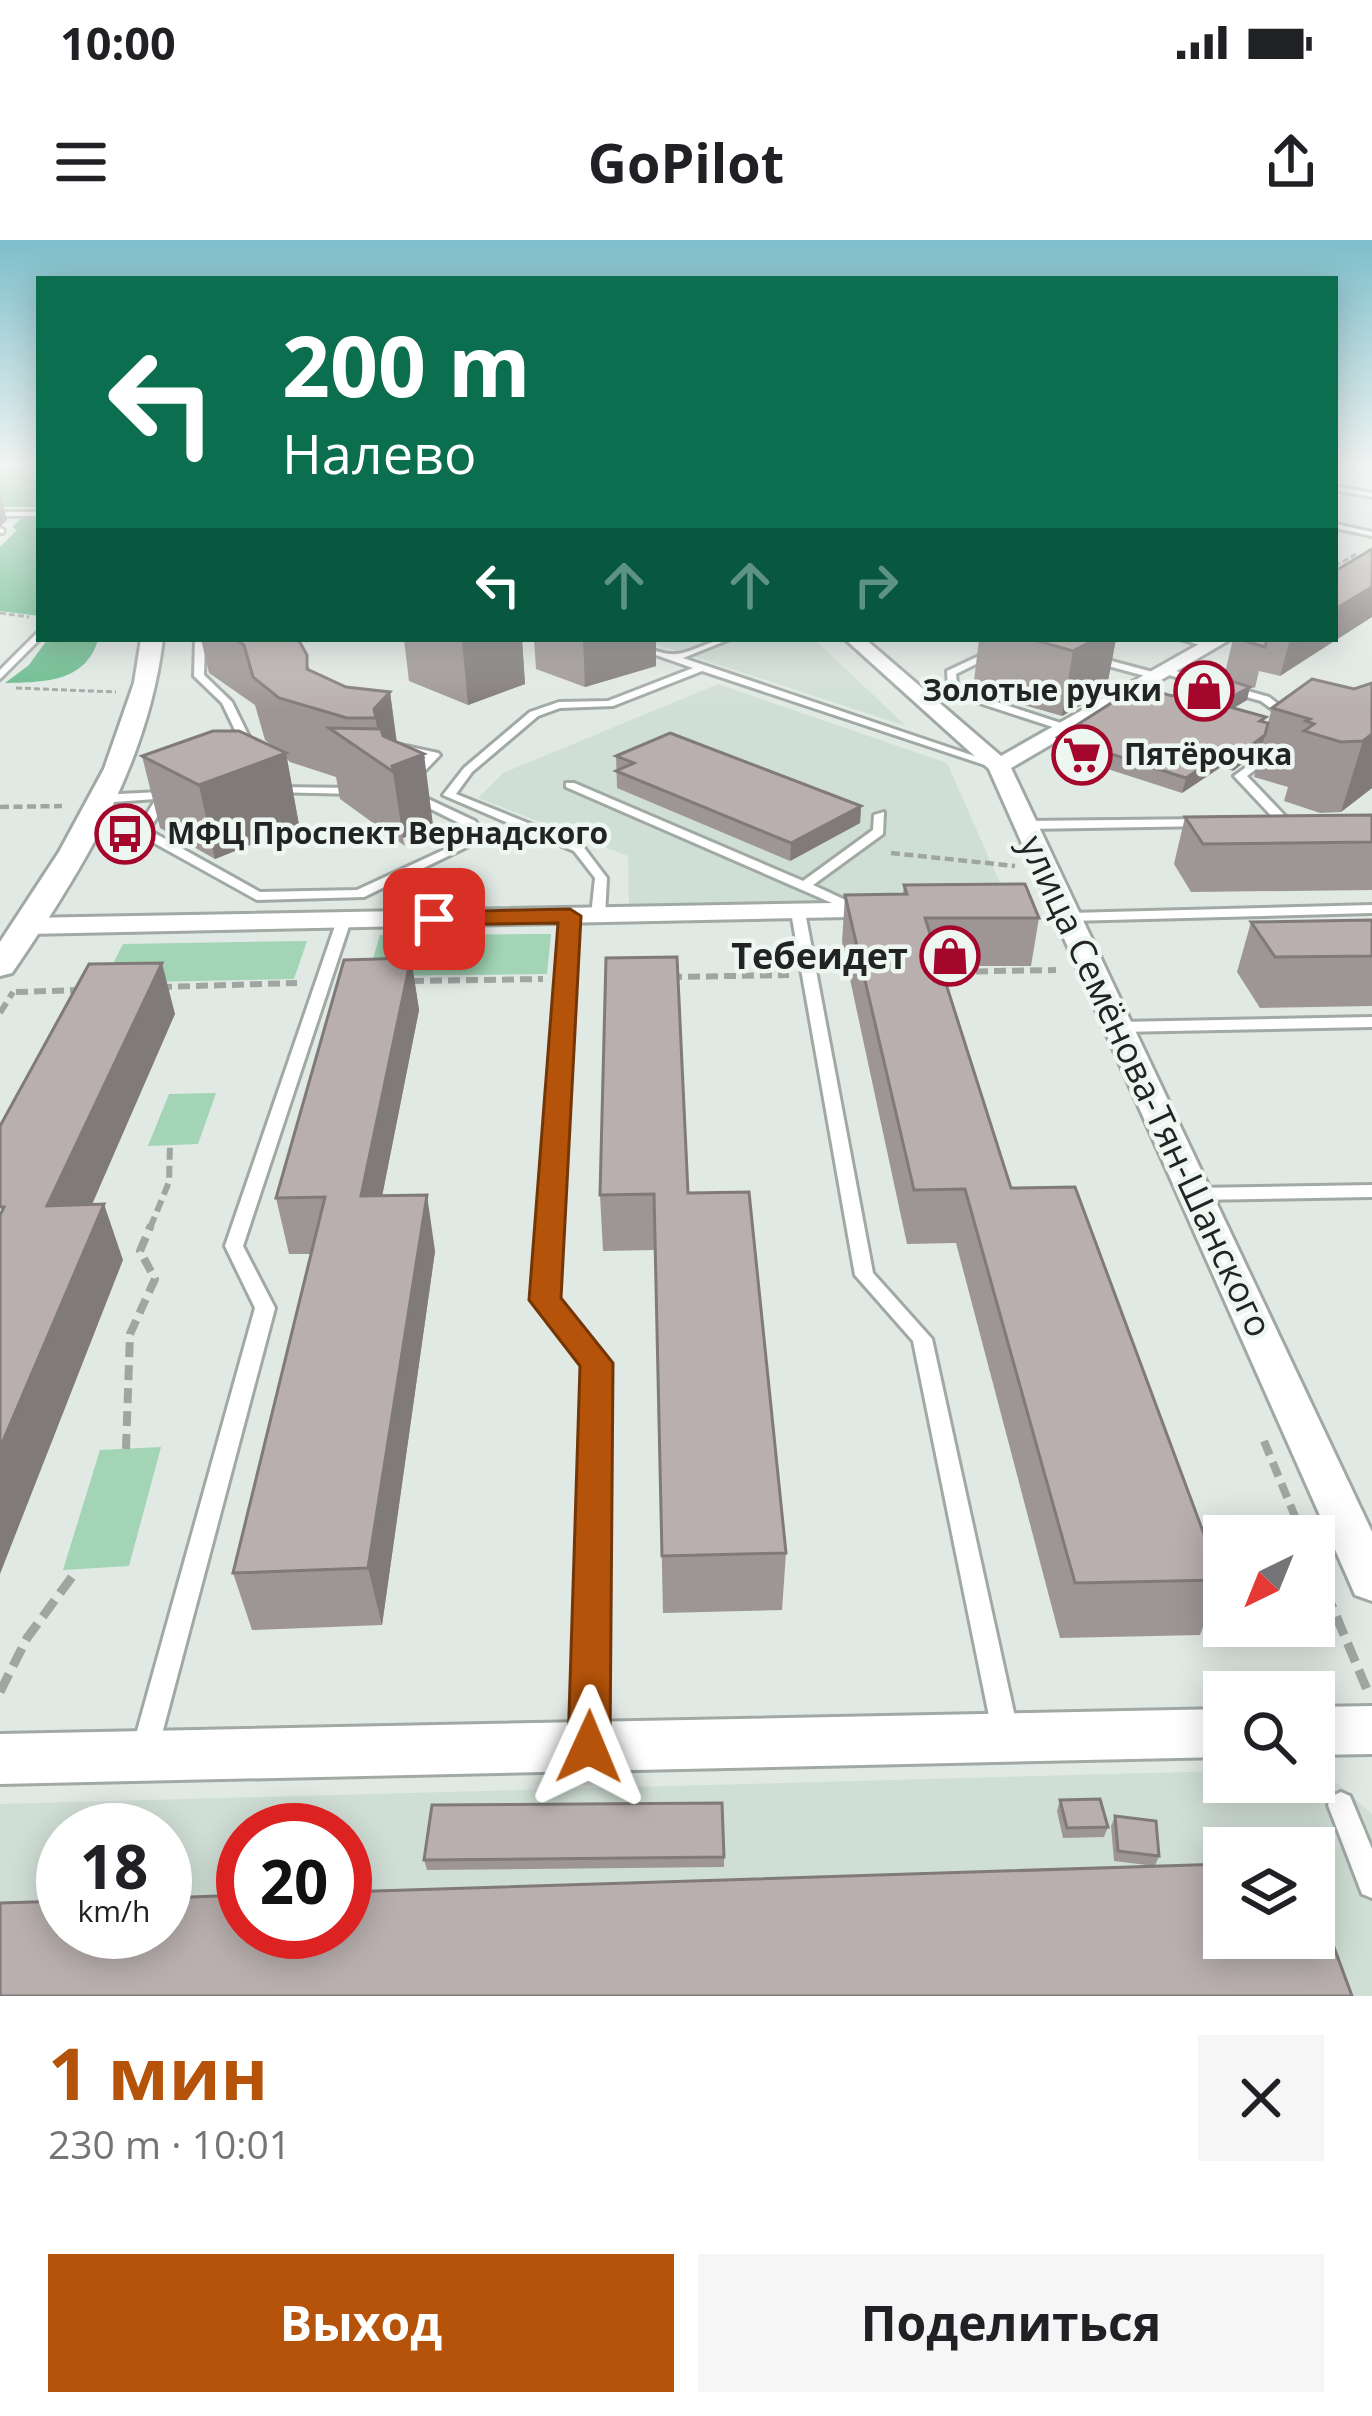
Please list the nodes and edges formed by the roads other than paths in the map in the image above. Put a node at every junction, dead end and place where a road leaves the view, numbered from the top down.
1 (36, 637) edge
2 (152, 642) edge
3 (200, 642) edge
4 (623, 642) edge
5 (717, 642) edge
6 (857, 642) edge
7 (1216, 642) edge
8 (1004, 648) dead end
9 (1097, 649) dead end
10 (674, 659) junction
11 (702, 668) junction
12 (1160, 674) junction
13 (0, 676) edge
14 (232, 689) dead end
15 (218, 694) junction
16 (1066, 728) junction
17 (1296, 733) edge
18 (1282, 744) edge
19 (378, 745) edge
20 (235, 755) edge
21 (999, 766) junction
22 (187, 775) edge
23 (570, 785) dead end
24 (267, 790) edge
25 (376, 791) edge
26 (182, 794) edge
27 (161, 795) junction
28 (90, 802) junction
29 (880, 815) dead end
30 (1306, 821) edge
31 (1261, 822) edge
32 (1284, 822) junction
33 (1214, 823) edge
34 (1027, 825) junction
35 (801, 899) junction
36 (928, 909) edge
37 (1372, 909) edge
38 (1059, 910) junction
39 (584, 916) junction
40 (344, 920) junction
41 (27, 926) junction
42 (7, 979) edge
43 (1372, 1022) edge
44 (1120, 1027) junction
45 (1372, 1191) edge
46 (1196, 1194) junction
47 (1372, 1582) edge
48 (1372, 1730) edge
49 (1335, 1731) edge
50 (1203, 1733) edge
51 (1006, 1738) junction
52 (589, 1747) junction
53 (143, 1756) junction
54 (0, 1759) edge
55 (1341, 1805) dead end
56 (1372, 1884) edge

1 - 13 lane
2 - 28 street
3 - 15 lane
4 - 10 lane
5 - 10 lane
6 - 21 street, улица Семёнова-Тян-Шанского
7 - 12 street
8 - 16 lane
9 - 12 lane
10 - 11 lane
11 - 21 lane
11 - 39 lane
12 - 16 street
12 - 17 lane
14 - 15 lane
15 - 20 lane
16 - 21 street
18 - 32 lane
19 - 27 lane
21 - 34 street, улица Семёнова-Тян-Шанского
22 - 27 lane
23 - 35 lane
24 - 25 lane
26 - 27 lane
27 - 28 lane
28 - 41 street
29 - 35 lane
30 - 32 lane
31 - 32 lane
33 - 34 lane
34 - 38 street, улица Семёнова-Тян-Шанского
35 - 36 street
35 - 39 street
35 - 51 lane
37 - 38 lane
38 - 44 street, улица Семёнова-Тян-Шанского
39 - 40 street
39 - 52 lane
40 - 41 street
40 - 53 lane
41 - 42 street
43 - 44 lane
44 - 46 street, улица Семёнова-Тян-Шанского
45 - 46 lane
46 - 47 street, улица Семёнова-Тян-Шанского
48 - 49 street
50 - 51 street
51 - 52 street
52 - 53 street
53 - 54 street
55 - 56 lane

